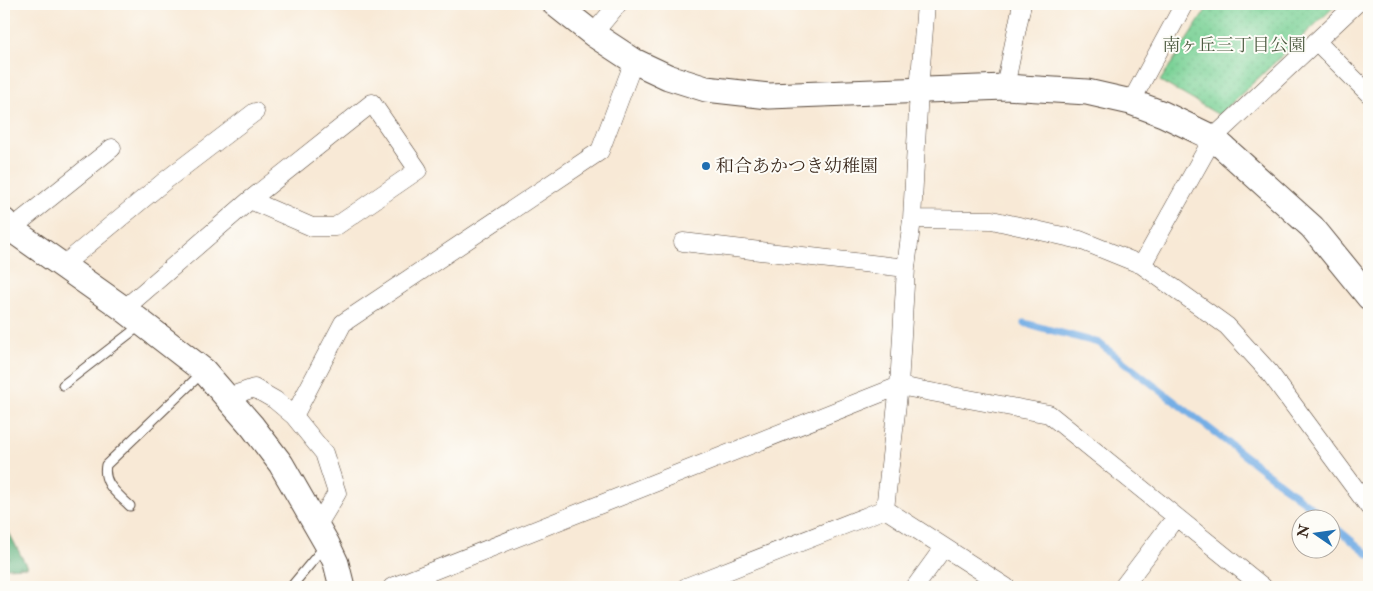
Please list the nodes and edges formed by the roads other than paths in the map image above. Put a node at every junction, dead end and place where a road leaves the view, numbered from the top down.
1 (555, 4) edge
2 (618, 4) edge
3 (926, 4) edge
4 (1022, 4) edge
5 (1184, 4) edge
6 (1356, 4) edge
7 (593, 34) junction
8 (1316, 41) junction
9 (634, 61) junction
10 (1005, 87) junction
11 (919, 90) junction
12 (1369, 94) edge
13 (1131, 102) junction
14 (255, 112) dead end
15 (1213, 138) junction
16 (112, 148) dead end
17 (250, 200) junction
18 (912, 218) junction
19 (8, 225) edge
20 (683, 242) dead end
21 (62, 266) junction
22 (1142, 266) junction
23 (906, 268) junction
24 (1369, 297) edge
25 (133, 317) junction
26 (204, 371) junction
27 (63, 385) dead end
28 (899, 386) junction
29 (228, 397) junction
30 (294, 416) junction
31 (130, 506) dead end
32 (1369, 507) edge
33 (885, 509) junction
34 (1176, 516) junction
35 (322, 535) junction
36 (944, 547) junction
37 (291, 587) edge
38 (342, 587) edge
39 (392, 587) edge
40 (686, 587) edge
41 (915, 587) edge
42 (1006, 587) edge
43 (1123, 587) edge
44 (1263, 587) edge

1 - 7 street
2 - 7 street
3 - 11 street
4 - 10 street
5 - 13 street
6 - 8 street
7 - 9 street
8 - 12 street
8 - 15 street
9 - 11 street
9 - 30 street
10 - 11 street
10 - 13 street
11 - 18 street
13 - 15 street
14 - 21 street
15 - 22 street
15 - 24 street
16 - 19 street
17 - 17 street
17 - 25 street
18 - 22 street
18 - 23 street
19 - 21 street
20 - 23 street
21 - 25 street
22 - 32 street
23 - 28 street
25 - 26 street
25 - 27 lane
26 - 29 street
26 - 31 lane
28 - 33 street
28 - 34 street
28 - 39 street
29 - 30 street
29 - 35 street
30 - 35 street
33 - 36 street
33 - 40 street
34 - 43 street
34 - 44 street
35 - 37 lane
35 - 38 street
36 - 41 street
36 - 42 street

